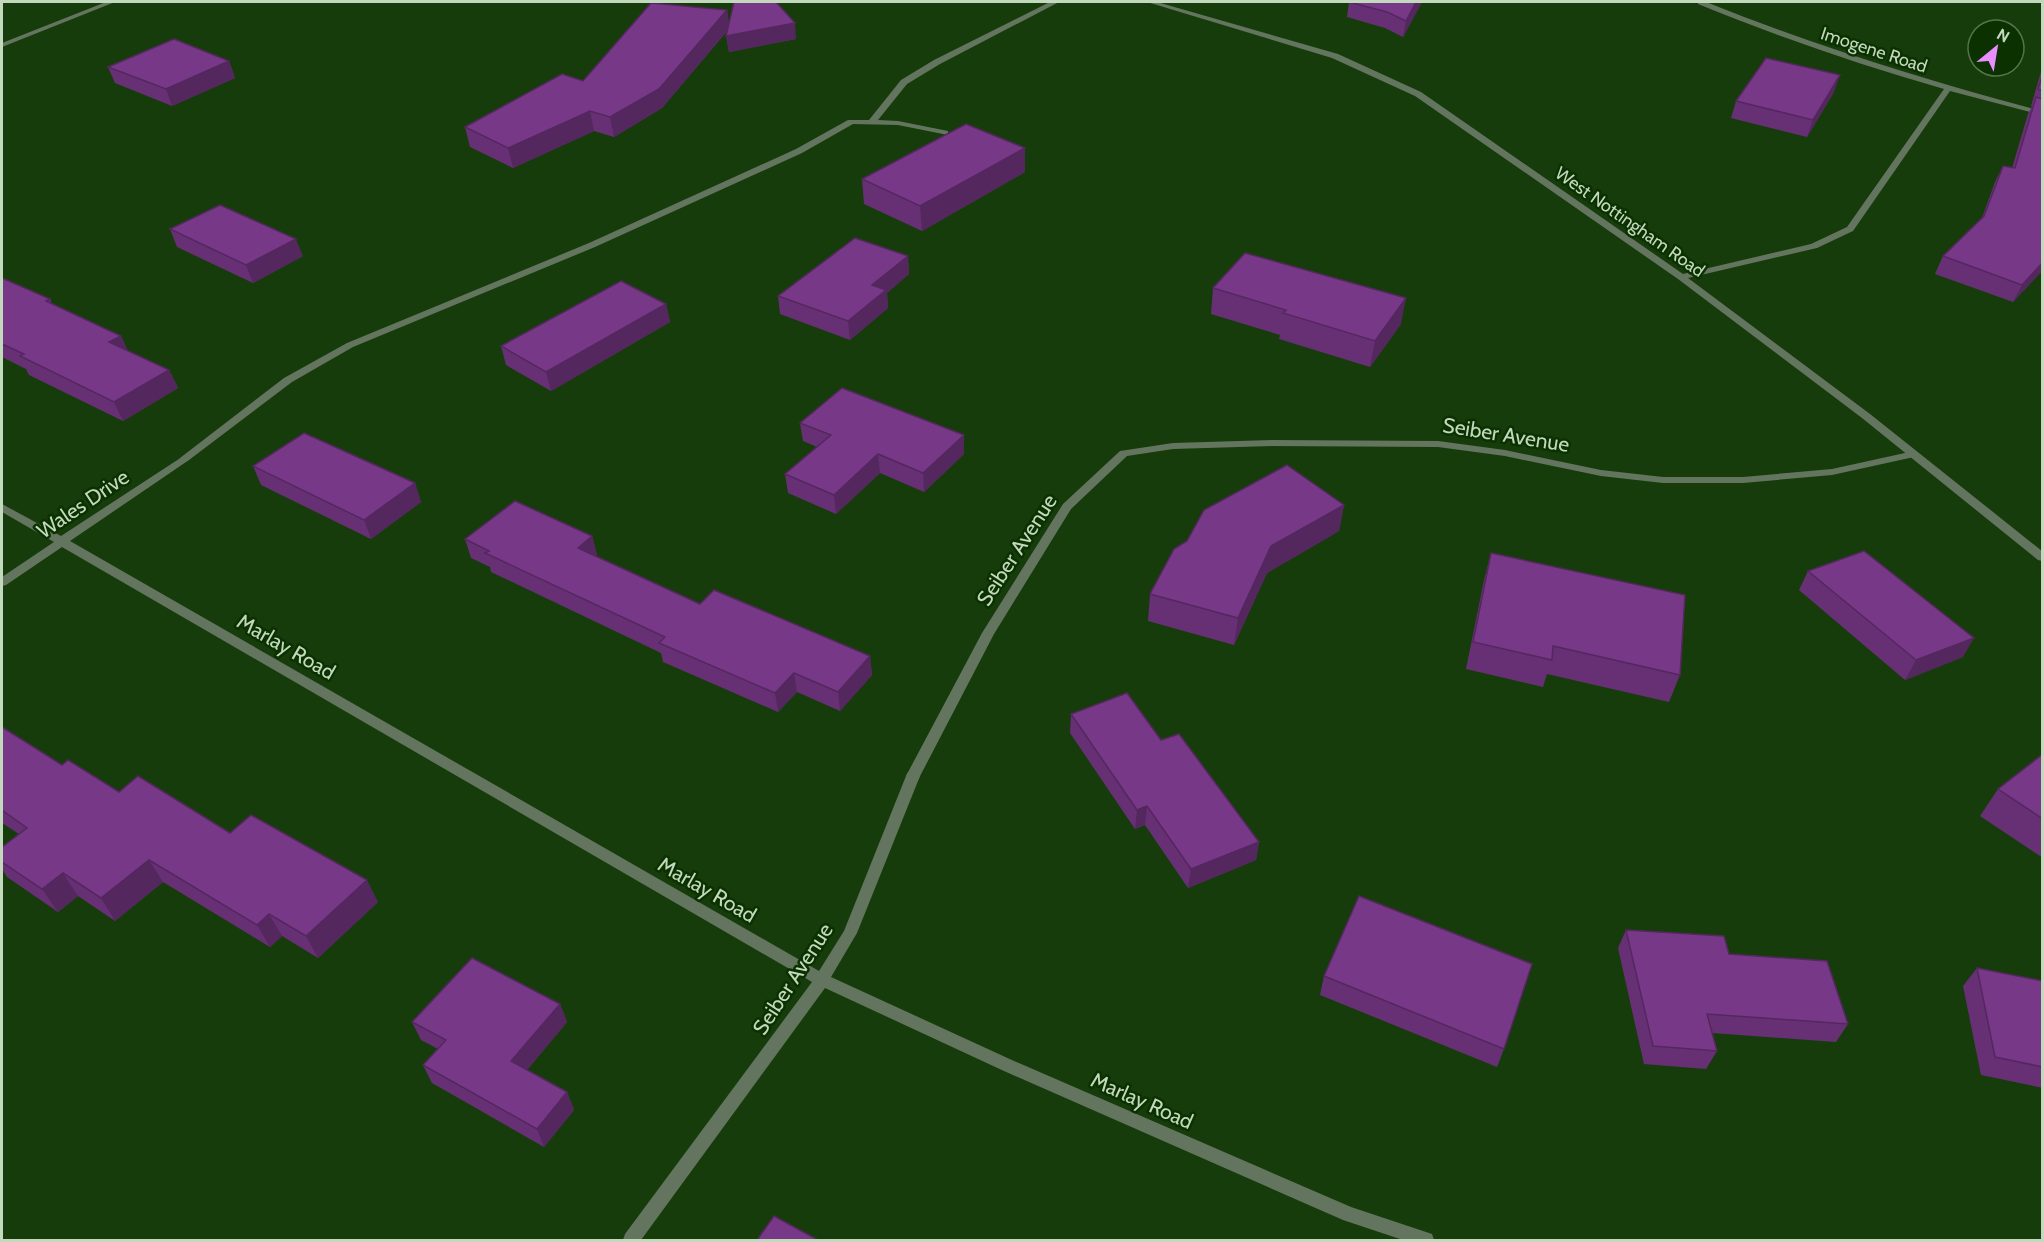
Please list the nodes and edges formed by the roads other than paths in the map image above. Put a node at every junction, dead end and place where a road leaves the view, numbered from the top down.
1 (111, 2) edge
2 (1055, 2) edge
3 (1151, 2) edge
4 (1701, 2) edge
5 (2, 45) edge
6 (1948, 89) junction
7 (2043, 112) edge
8 (871, 123) junction
9 (945, 133) edge
10 (1681, 277) junction
11 (1914, 454) junction
12 (2, 507) edge
13 (62, 542) junction
14 (2043, 556) edge
15 (2, 582) edge
16 (822, 980) junction
17 (631, 1240) edge
18 (1426, 1240) edge

1 - 5 street
2 - 8 street
3 - 10 street, West Nottingham Road
4 - 6 street, Imogene Road
6 - 7 street, Imogene Road
6 - 10 street
8 - 9 street, Wales Drive
8 - 13 street, Wales Drive
10 - 11 street, West Nottingham Road
11 - 14 street, West Nottingham Road
11 - 16 street, Seiber Avenue
12 - 13 street, Marlay Road
13 - 15 street, Wales Drive
13 - 16 street, Marlay Road
16 - 17 street, Seiber Avenue
16 - 18 street, Marlay Road

